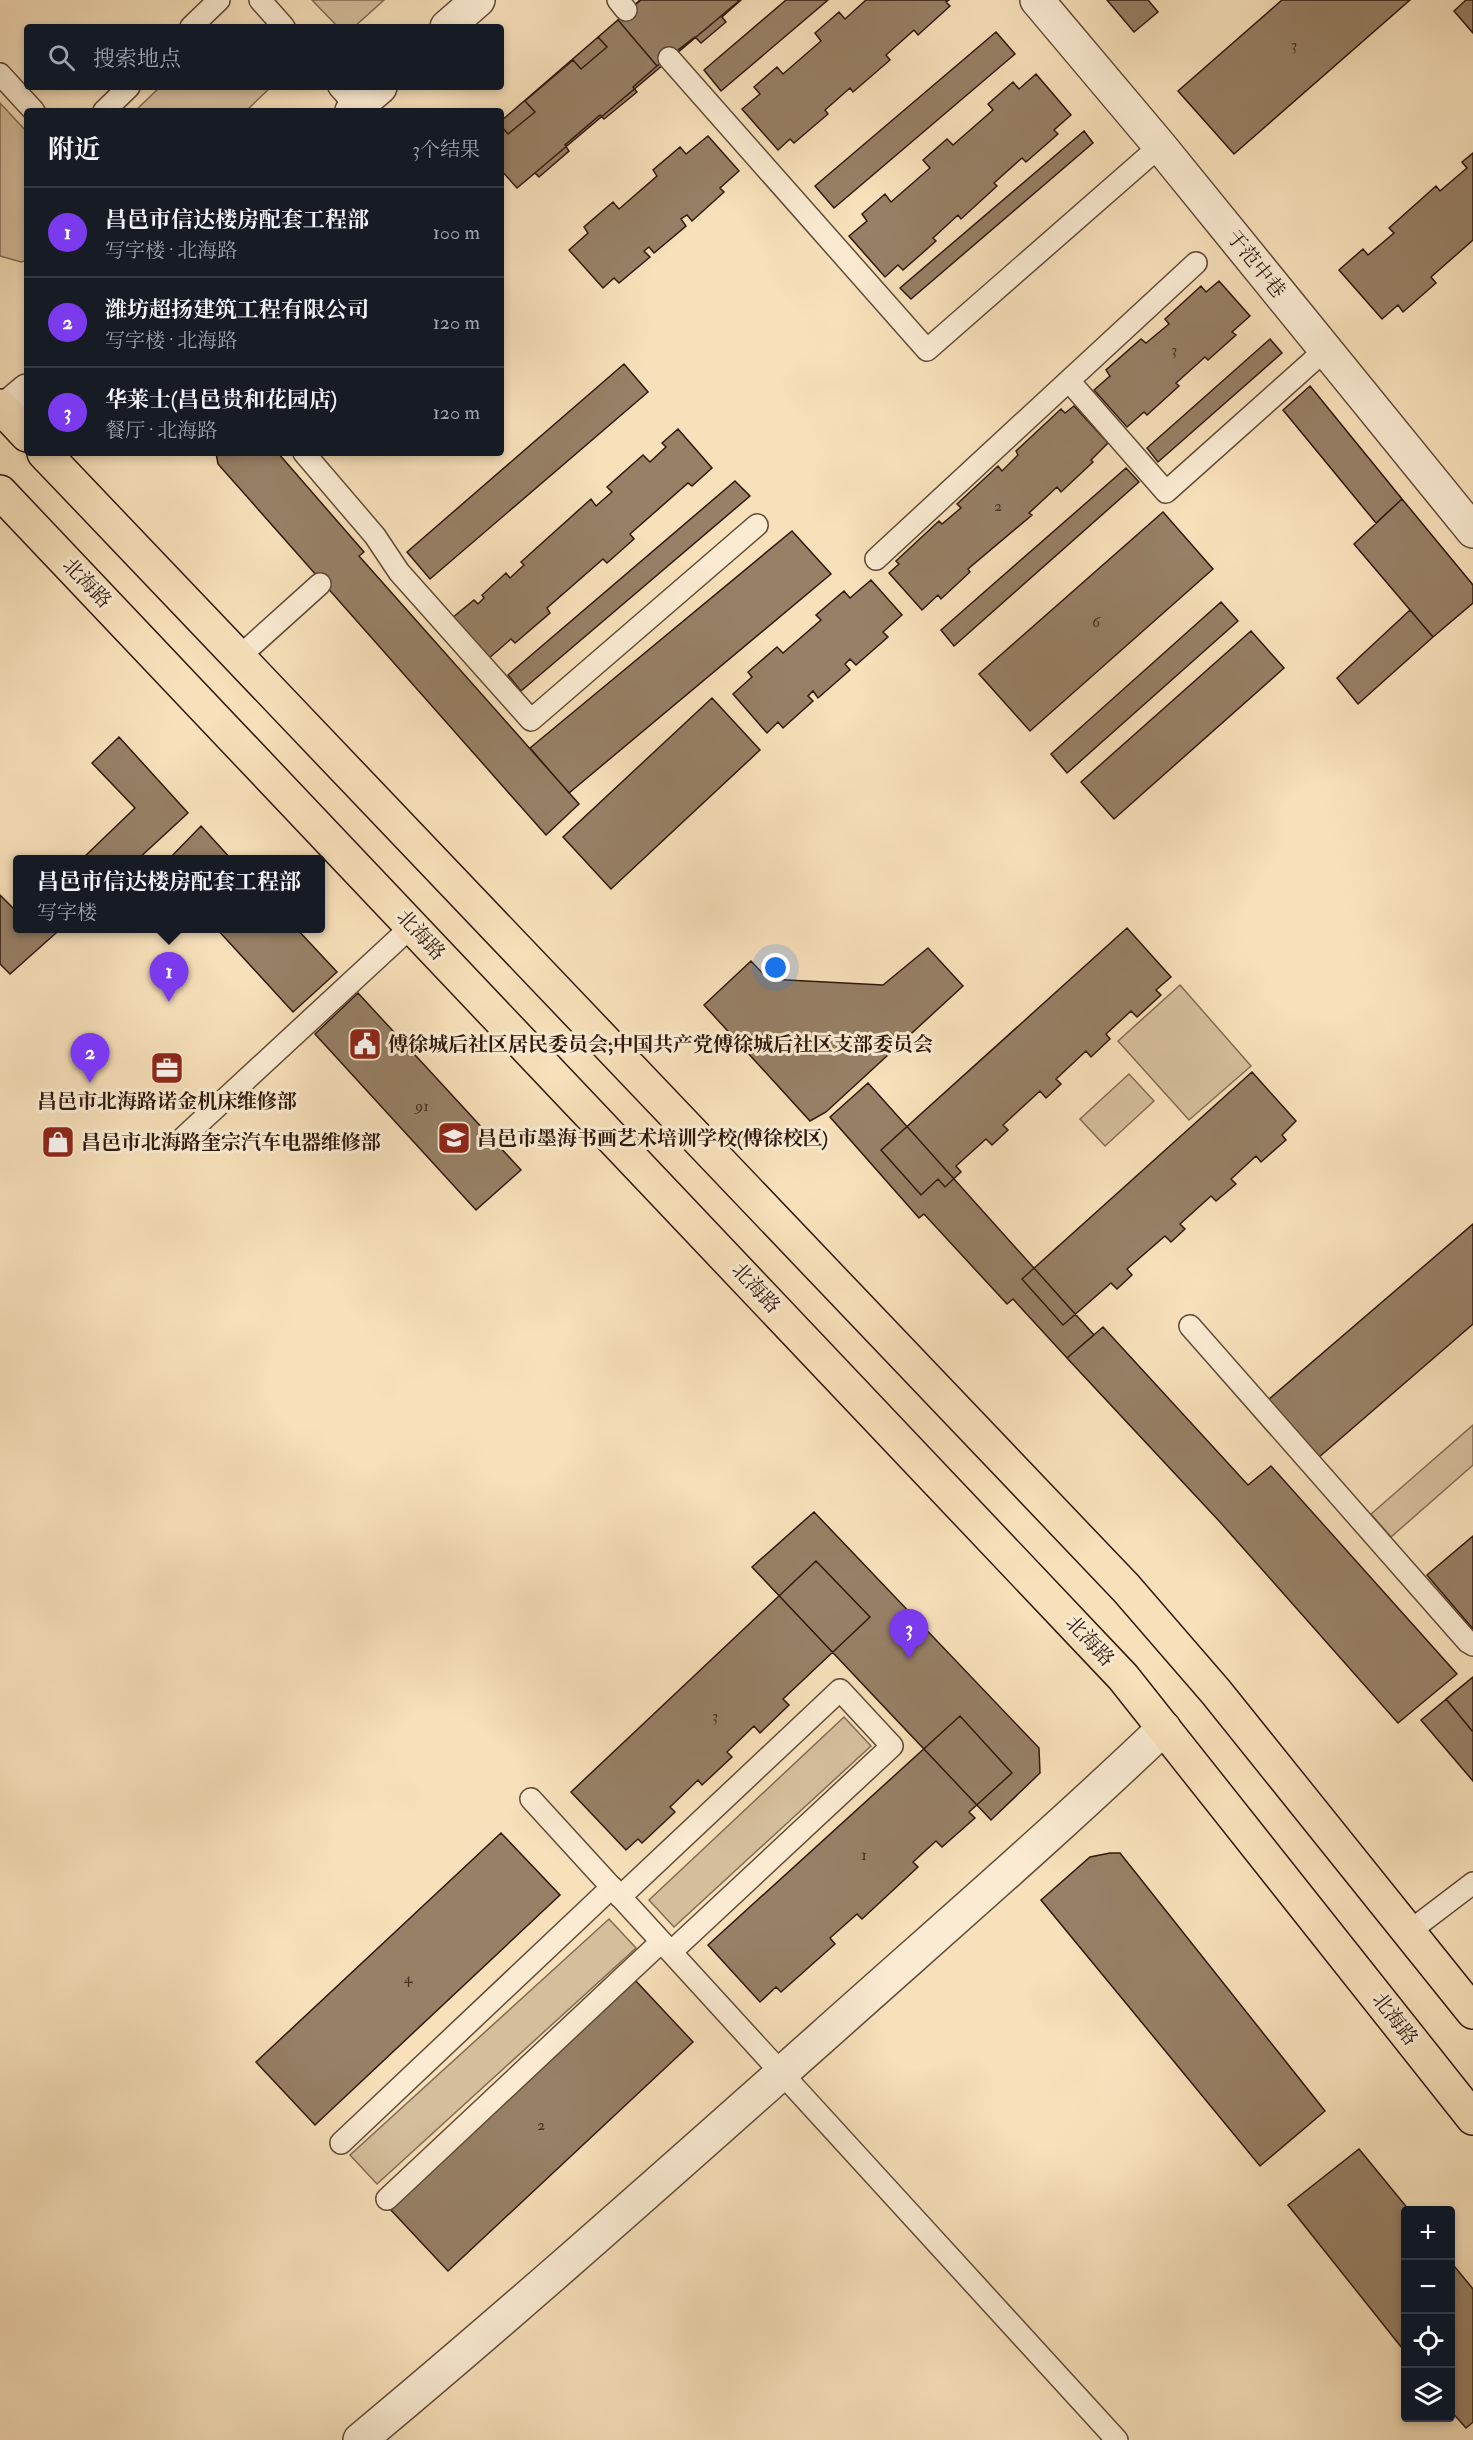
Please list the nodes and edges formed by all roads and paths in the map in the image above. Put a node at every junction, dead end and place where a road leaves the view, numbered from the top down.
1 (219, 0) edge
2 (260, 0) edge
3 (478, 0) edge
4 (1037, 0) edge
5 (194, 24) edge
6 (281, 24) edge
7 (450, 24) edge
8 (669, 58) dead end
9 (0, 74) edge
10 (126, 90) edge
11 (31, 108) edge
12 (107, 108) edge
13 (1160, 146) junction
14 (1196, 263) dead end
15 (1325, 350) junction
16 (1069, 381) junction
17 (8, 406) edge
18 (24, 430) edge
19 (47, 456) edge
20 (306, 456) edge
21 (0, 492) edge
22 (757, 525) dead end
23 (1473, 531) edge
24 (876, 559) dead end
25 (320, 584) dead end
26 (239, 657) junction
27 (412, 926) junction
28 (183, 1138) dead end
29 (1190, 1326) dead end
30 (1473, 1645) edge
31 (1164, 1728) junction
32 (531, 1799) dead end
33 (1473, 1883) edge
34 (616, 1892) junction
35 (1410, 1930) junction
36 (666, 1947) junction
37 (1473, 2012) edge
38 (781, 2073) junction
39 (1473, 2118) edge
40 (341, 2143) dead end
41 (387, 2199) dead end
42 (360, 2440) edge
43 (1117, 2440) edge

1 - 5 lane
2 - 6 lane
3 - 7 street
4 - 13 street, 于范中巷
8 - 13 lane
9 - 11 lane
10 - 12 lane
13 - 15 street, 于范中巷
14 - 16 lane
15 - 16 lane
15 - 23 street, 于范中巷
16 - 24 lane
17 - 18 main road
19 - 26 main road
20 - 22 lane
21 - 27 main road, 北海路
25 - 26 lane
26 - 35 main road
27 - 28 lane
27 - 31 main road, 北海路
29 - 30 lane
31 - 38 street
31 - 39 main road, 北海路
32 - 34 lane
33 - 35 lane
34 - 36 lane
34 - 36 lane
34 - 40 lane
35 - 37 main road
36 - 38 lane
36 - 41 lane
38 - 42 street
38 - 43 lane

